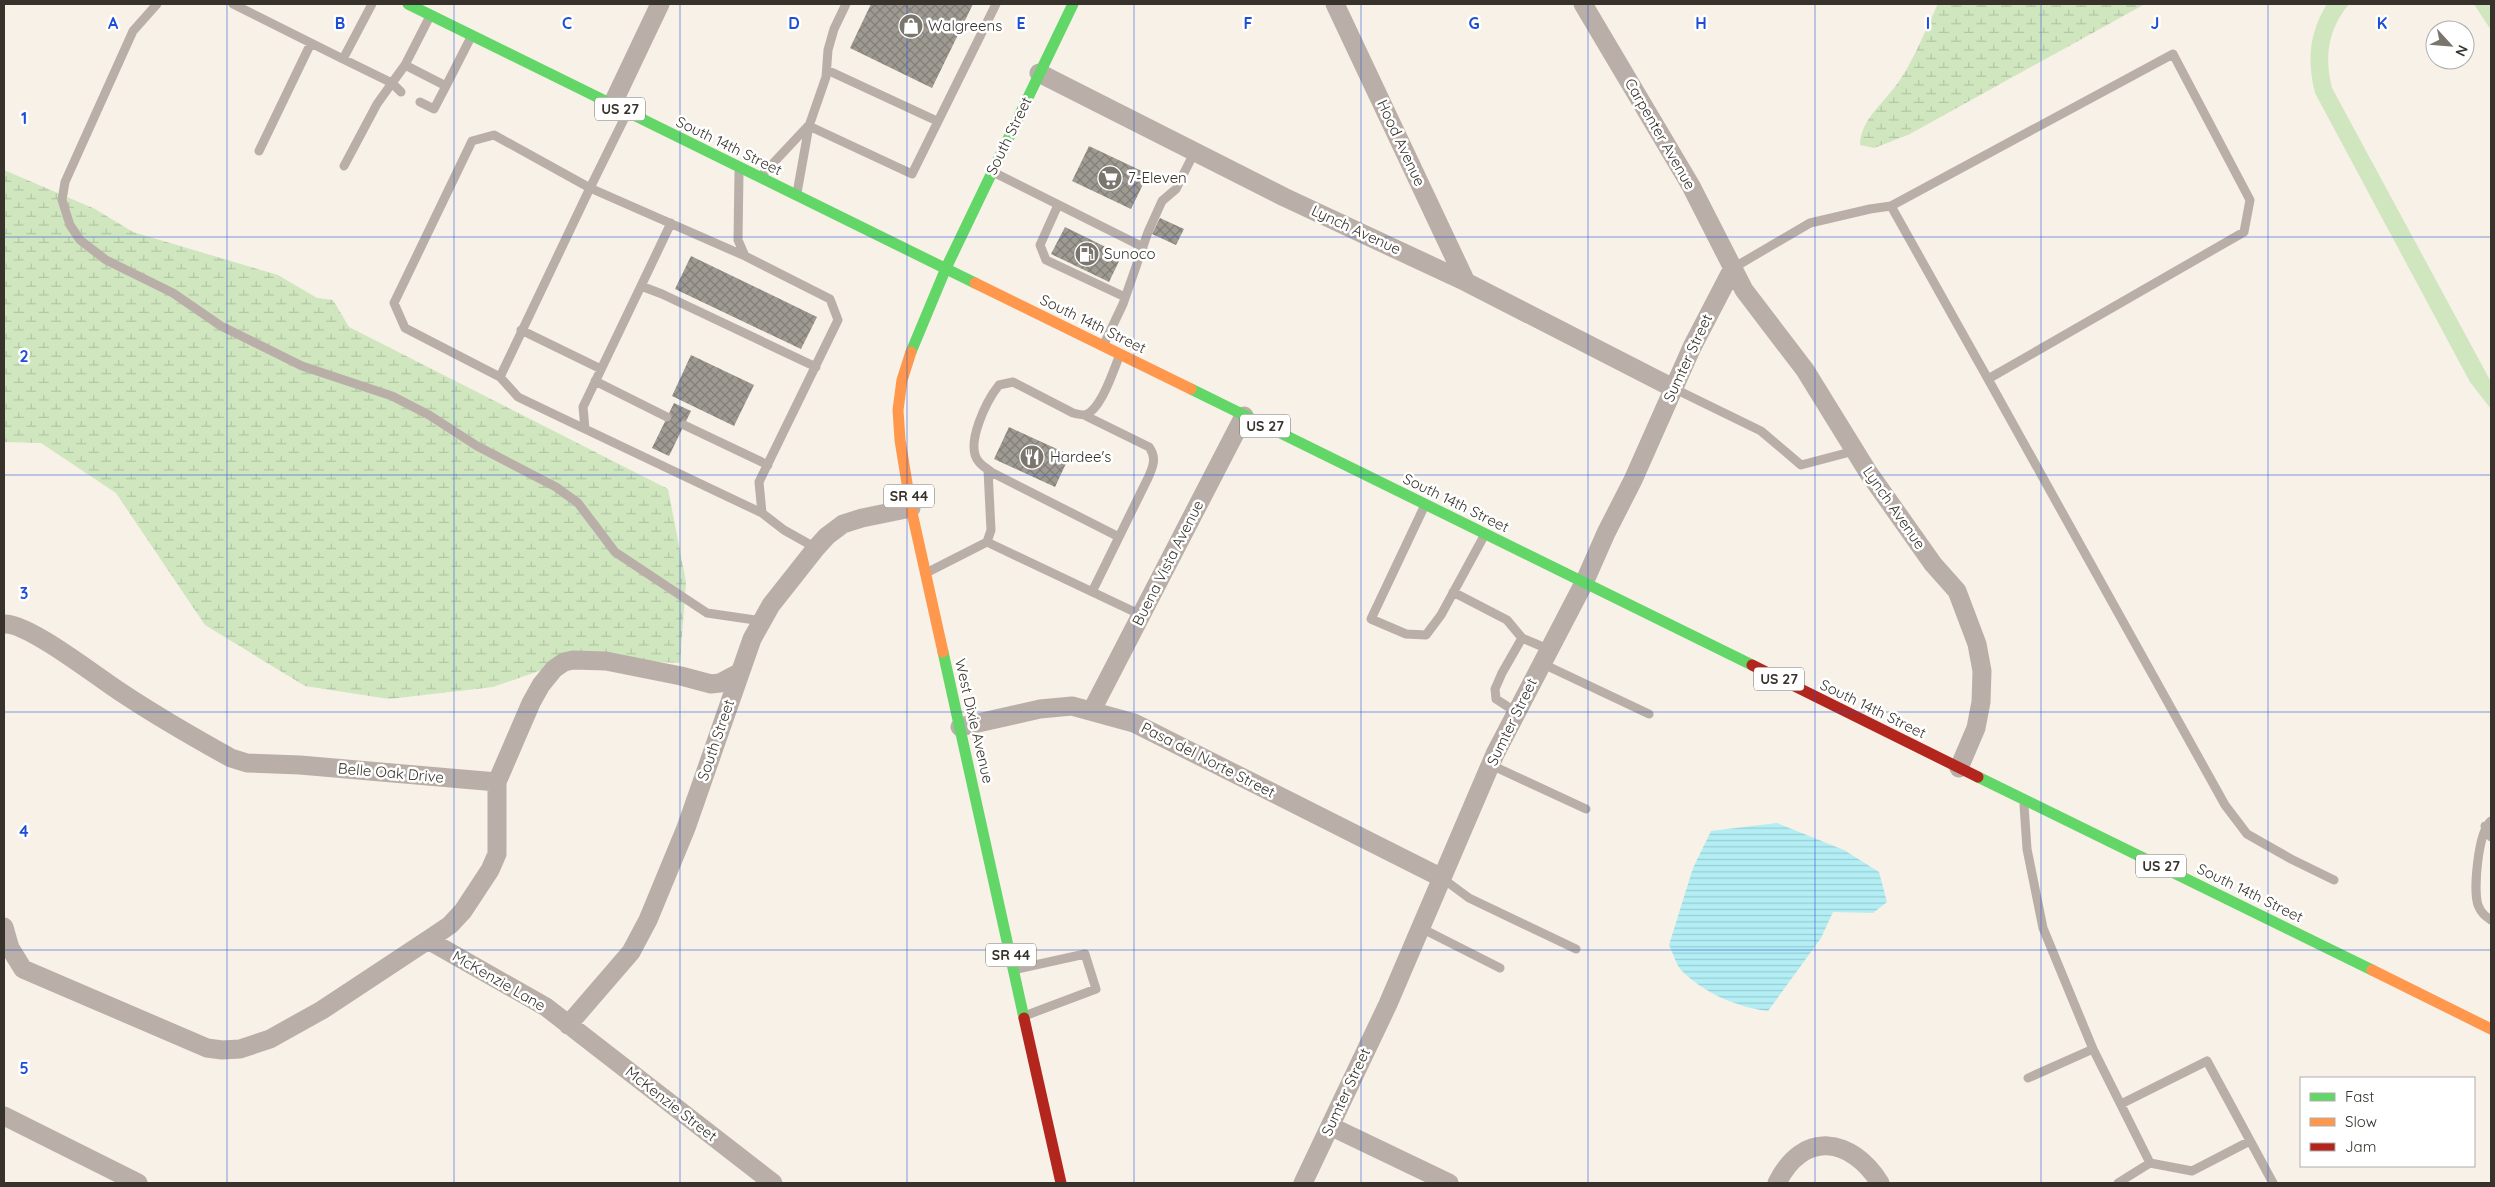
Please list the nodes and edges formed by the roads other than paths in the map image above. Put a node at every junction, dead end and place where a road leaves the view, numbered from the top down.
1 (157, 4) edge
2 (233, 4) edge
3 (372, 4) edge
4 (408, 4) edge
5 (660, 4) edge
6 (846, 4) edge
7 (996, 4) edge
8 (1074, 4) edge
9 (1335, 4) edge
10 (1584, 4) edge
11 (430, 15) junction
12 (472, 36) junction
13 (311, 43) junction
14 (343, 58) junction
15 (404, 65) junction
16 (827, 70) junction
17 (1040, 73) junction
18 (392, 83) junction
19 (446, 86) junction
20 (401, 92) dead end
21 (420, 102) dead end
22 (620, 109) junction
23 (937, 122) junction
24 (809, 126) junction
25 (1195, 151) junction
26 (259, 152) dead end
27 (344, 166) dead end
28 (739, 167) junction
29 (992, 172) junction
30 (760, 177) junction
31 (590, 188) junction
32 (796, 196) junction
33 (1058, 205) junction
34 (1891, 206) junction
35 (670, 223) junction
36 (1142, 247) junction
37 (745, 256) junction
38 (946, 268) junction
39 (1733, 268) junction
40 (1466, 282) junction
41 (642, 286) junction
42 (1126, 297) junction
43 (521, 330) junction
44 (1103, 346) junction
45 (1120, 354) junction
46 (816, 367) junction
47 (601, 369) junction
48 (500, 377) junction
49 (1988, 379) junction
50 (595, 381) junction
51 (1673, 388) junction
52 (1084, 415) junction
53 (1244, 416) junction
54 (667, 417) dead end
55 (684, 425) dead end
56 (585, 429) junction
57 (1854, 451) junction
58 (768, 465) junction
59 (988, 470) junction
60 (1425, 504) junction
61 (911, 508) junction
62 (762, 513) junction
63 (1485, 534) junction
64 (1120, 537) junction
65 (987, 542) junction
66 (816, 548) junction
67 (926, 573) junction
68 (1584, 582) junction
69 (1092, 592) junction
70 (1453, 592) junction
71 (1141, 615) junction
72 (762, 621) junction
73 (4, 624) edge
74 (1522, 638) junction
75 (1545, 656) junction
76 (739, 673) junction
77 (1092, 710) junction
78 (1516, 712) junction
79 (1649, 714) dead end
80 (960, 727) junction
81 (1491, 765) junction
82 (1959, 768) junction
83 (498, 782) junction
84 (2024, 799) junction
85 (1586, 809) dead end
86 (2488, 824) edge
87 (2491, 837) edge
88 (1442, 878) junction
89 (2334, 880) dead end
90 (2491, 920) edge
91 (4, 927) edge
92 (1421, 928) junction
93 (428, 940) junction
94 (1576, 950) dead end
95 (1500, 968) dead end
96 (1014, 969) junction
97 (1024, 1016) junction
98 (568, 1025) junction
99 (2491, 1028) edge
100 (2094, 1049) junction
101 (2028, 1078) dead end
102 (2121, 1104) junction
103 (4, 1116) edge
104 (1330, 1126) junction
105 (2250, 1141) junction
106 (2150, 1163) junction
107 (1778, 1182) edge
108 (138, 1183) edge
109 (773, 1183) edge
110 (1061, 1183) edge
111 (1303, 1183) edge
112 (1449, 1183) edge
113 (1880, 1183) edge
114 (2118, 1183) edge
115 (2273, 1183) edge

1 - 72 lane
2 - 13 lane
3 - 14 lane
4 - 11 main road, South 14th Street / US 27
5 - 22 street
6 - 16 lane
7 - 23 lane
8 - 17 main road, South Street / SR 44
9 - 40 street, Hood Avenue
10 - 39 street, Carpenter Avenue
11 - 12 main road, South 14th Street / US 27
11 - 15 lane
12 - 19 lane
12 - 22 main road, South 14th Street / US 27
13 - 14 lane
13 - 26 lane
14 - 18 lane
15 - 18 lane
15 - 19 lane
16 - 23 lane
16 - 24 lane
17 - 25 street, Lynch Avenue
17 - 29 main road, South Street / SR 44
18 - 20 lane
18 - 27 lane
19 - 21 lane
22 - 28 main road, South 14th Street / US 27
22 - 31 lane
23 - 24 lane
24 - 30 lane
24 - 32 lane
25 - 36 lane
25 - 40 street, Lynch Avenue
28 - 30 main road, South 14th Street / US 27
28 - 37 lane
29 - 33 lane
29 - 38 main road, South Street / SR 44
30 - 32 main road, South 14th Street / US 27
31 - 35 lane
31 - 43 lane
31 - 48 lane
32 - 38 main road, South 14th Street / US 27
33 - 36 lane
33 - 42 lane
34 - 39 lane
34 - 49 lane
34 - 49 lane
35 - 37 lane
35 - 41 lane
36 - 42 lane
37 - 46 lane
38 - 44 main road, South 14th Street / US 27
38 - 61 main road, West Dixie Avenue / SR 44
39 - 51 street, Sumter Street
39 - 57 street, Lynch Avenue
40 - 51 street, Lynch Avenue
41 - 46 lane
41 - 47 lane
42 - 44 lane
43 - 47 lane
43 - 48 lane
44 - 45 main road, South 14th Street / US 27
45 - 52 lane
45 - 53 main road, South 14th Street / US 27
46 - 58 lane
47 - 50 lane
48 - 56 lane
49 - 89 lane
50 - 54 lane
50 - 56 lane
51 - 57 lane
51 - 68 street, Sumter Street
52 - 59 lane
52 - 64 lane
53 - 60 main road, South 14th Street / US 27
53 - 71 street, Buena Vista Avenue
55 - 58 lane
56 - 62 lane
57 - 82 street, Lynch Avenue
58 - 62 lane
59 - 64 lane
59 - 65 lane
60 - 63 main road, South 14th Street / US 27
60 - 70 lane
61 - 66 street, South Street
61 - 67 main road, West Dixie Avenue / SR 44
62 - 66 lane
63 - 68 main road, South 14th Street / US 27
63 - 70 lane
64 - 69 lane
65 - 67 lane
65 - 69 lane
66 - 72 street, South Street
67 - 80 main road, West Dixie Avenue / SR 44
68 - 75 street, Sumter Street
68 - 82 main road, South 14th Street / US 27
69 - 71 lane
70 - 74 lane
71 - 77 street, Buena Vista Avenue
72 - 76 street, South Street
73 - 83 street, Belle Oak Drive
74 - 75 lane
74 - 78 lane
75 - 78 street, Sumter Street
75 - 79 lane
76 - 83 street
76 - 98 street, South Street
77 - 80 street, Pasa del Norte Street
77 - 88 street, Pasa del Norte Street
78 - 81 street, Sumter Street
80 - 96 main road, West Dixie Avenue / SR 44
81 - 85 lane
81 - 88 street, Sumter Street
82 - 84 main road, South 14th Street / US 27
83 - 93 street
84 - 99 main road, South 14th Street / US 27
84 - 100 lane
86 - 87 lane
86 - 90 lane
88 - 92 street, Sumter Street
88 - 94 lane
91 - 93 street
92 - 95 lane
92 - 104 street, Sumter Street
93 - 98 street, McKenzie Lane
96 - 97 main road, West Dixie Avenue / SR 44
96 - 97 lane
97 - 110 main road, West Dixie Avenue / SR 44
98 - 109 street, McKenzie Street
100 - 101 lane
100 - 102 lane
102 - 105 lane
102 - 106 lane
103 - 108 street
104 - 111 street, Sumter Street
104 - 112 street
105 - 106 lane
105 - 115 lane
106 - 114 lane
107 - 113 street

